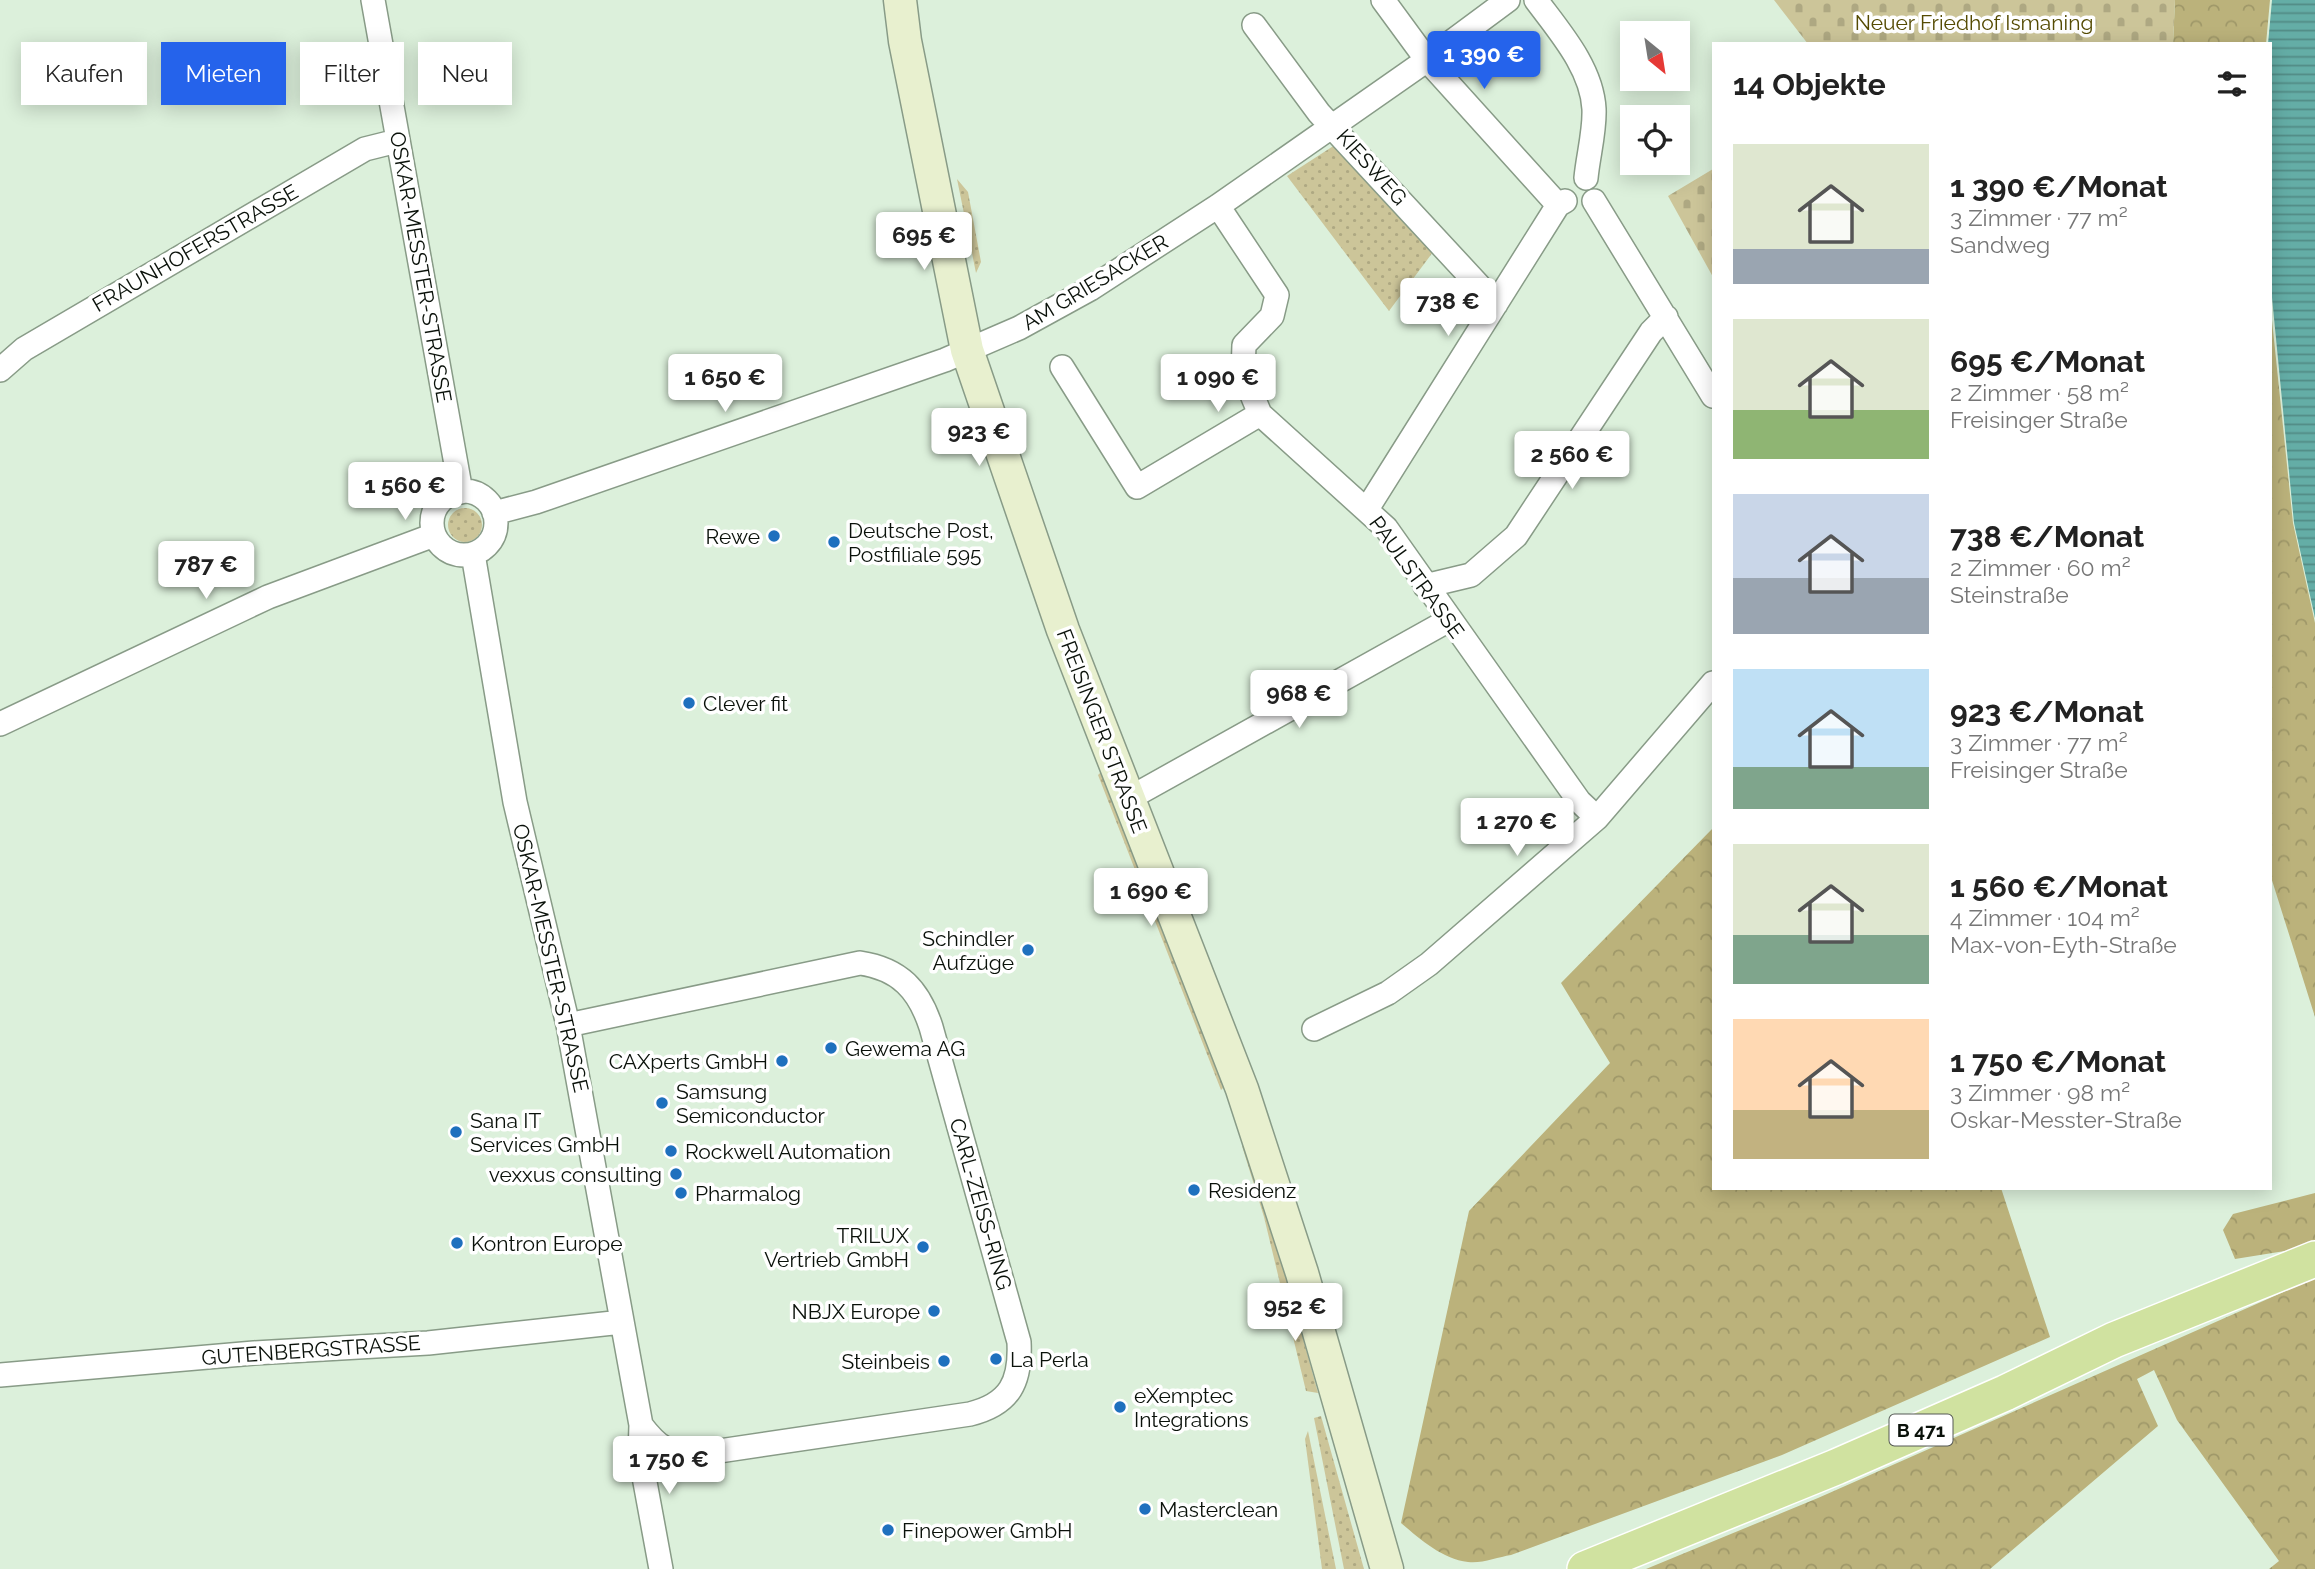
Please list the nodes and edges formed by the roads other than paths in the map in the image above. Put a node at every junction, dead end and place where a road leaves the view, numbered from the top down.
1 (373, 0) edge
2 (900, 0) edge
3 (1383, 0) edge
4 (1508, 0) edge
5 (1536, 0) edge
6 (1254, 25) dead end
7 (1427, 61) junction
8 (1332, 124) junction
9 (397, 141) junction
10 (1586, 178) junction
11 (1594, 201) junction
12 (1562, 203) junction
13 (1218, 206) junction
14 (1496, 304) junction
15 (1666, 317) junction
16 (967, 350) junction
17 (1062, 367) dead end
18 (0, 370) edge
19 (1712, 394) edge
20 (1260, 414) junction
21 (461, 492) junction
22 (1367, 509) junction
23 (494, 513) junction
24 (434, 535) junction
25 (473, 554) junction
26 (1425, 586) junction
27 (1449, 620) junction
28 (1712, 684) edge
29 (0, 724) edge
30 (1128, 799) junction
31 (1597, 818) junction
32 (568, 1025) junction
33 (1314, 1029) dead end
34 (2315, 1259) edge
35 (622, 1322) junction
36 (0, 1376) edge
37 (641, 1425) junction
38 (1382, 1560) edge
39 (661, 1569) edge
40 (1414, 1569) edge
41 (1585, 1569) edge

1 - 9 street, OSKAR-MESSTER-STRASSE
2 - 16 main road, FREISINGER STRASSE
3 - 7 street
4 - 7 street, AM GRIESACKER
5 - 10 street
6 - 8 street, KIESWEG
7 - 8 street, AM GRIESACKER
7 - 12 street
8 - 13 street, AM GRIESACKER
8 - 14 street, KIESWEG
9 - 18 street, FRAUNHOFERSTRASSE
9 - 21 street, OSKAR-MESSTER-STRASSE
10 - 11 street
10 - 12 street
11 - 12 street
11 - 15 street
12 - 14 street
13 - 16 street, AM GRIESACKER
13 - 20 street
14 - 22 street
15 - 19 street
15 - 26 street
16 - 23 street, AM GRIESACKER
16 - 30 main road, FREISINGER STRASSE
17 - 20 street
20 - 22 street, PAULSTRASSE
21 - 23 street
21 - 24 street
22 - 26 street, PAULSTRASSE
23 - 25 street
24 - 25 street
24 - 29 street
25 - 32 street, OSKAR-MESSTER-STRASSE
26 - 27 street, PAULSTRASSE
27 - 30 street
27 - 31 street, PAULSTRASSE
28 - 31 street
30 - 38 main road, FREISINGER STRASSE
31 - 33 street
32 - 35 street, OSKAR-MESSTER-STRASSE
32 - 37 street, CARL-ZEISS-RING
34 - 41 main road, B 471
35 - 36 street, GUTENBERGSTRASSE
35 - 37 street, OSKAR-MESSTER-STRASSE
37 - 39 street, OSKAR-MESSTER-STRASSE
38 - 40 main road

